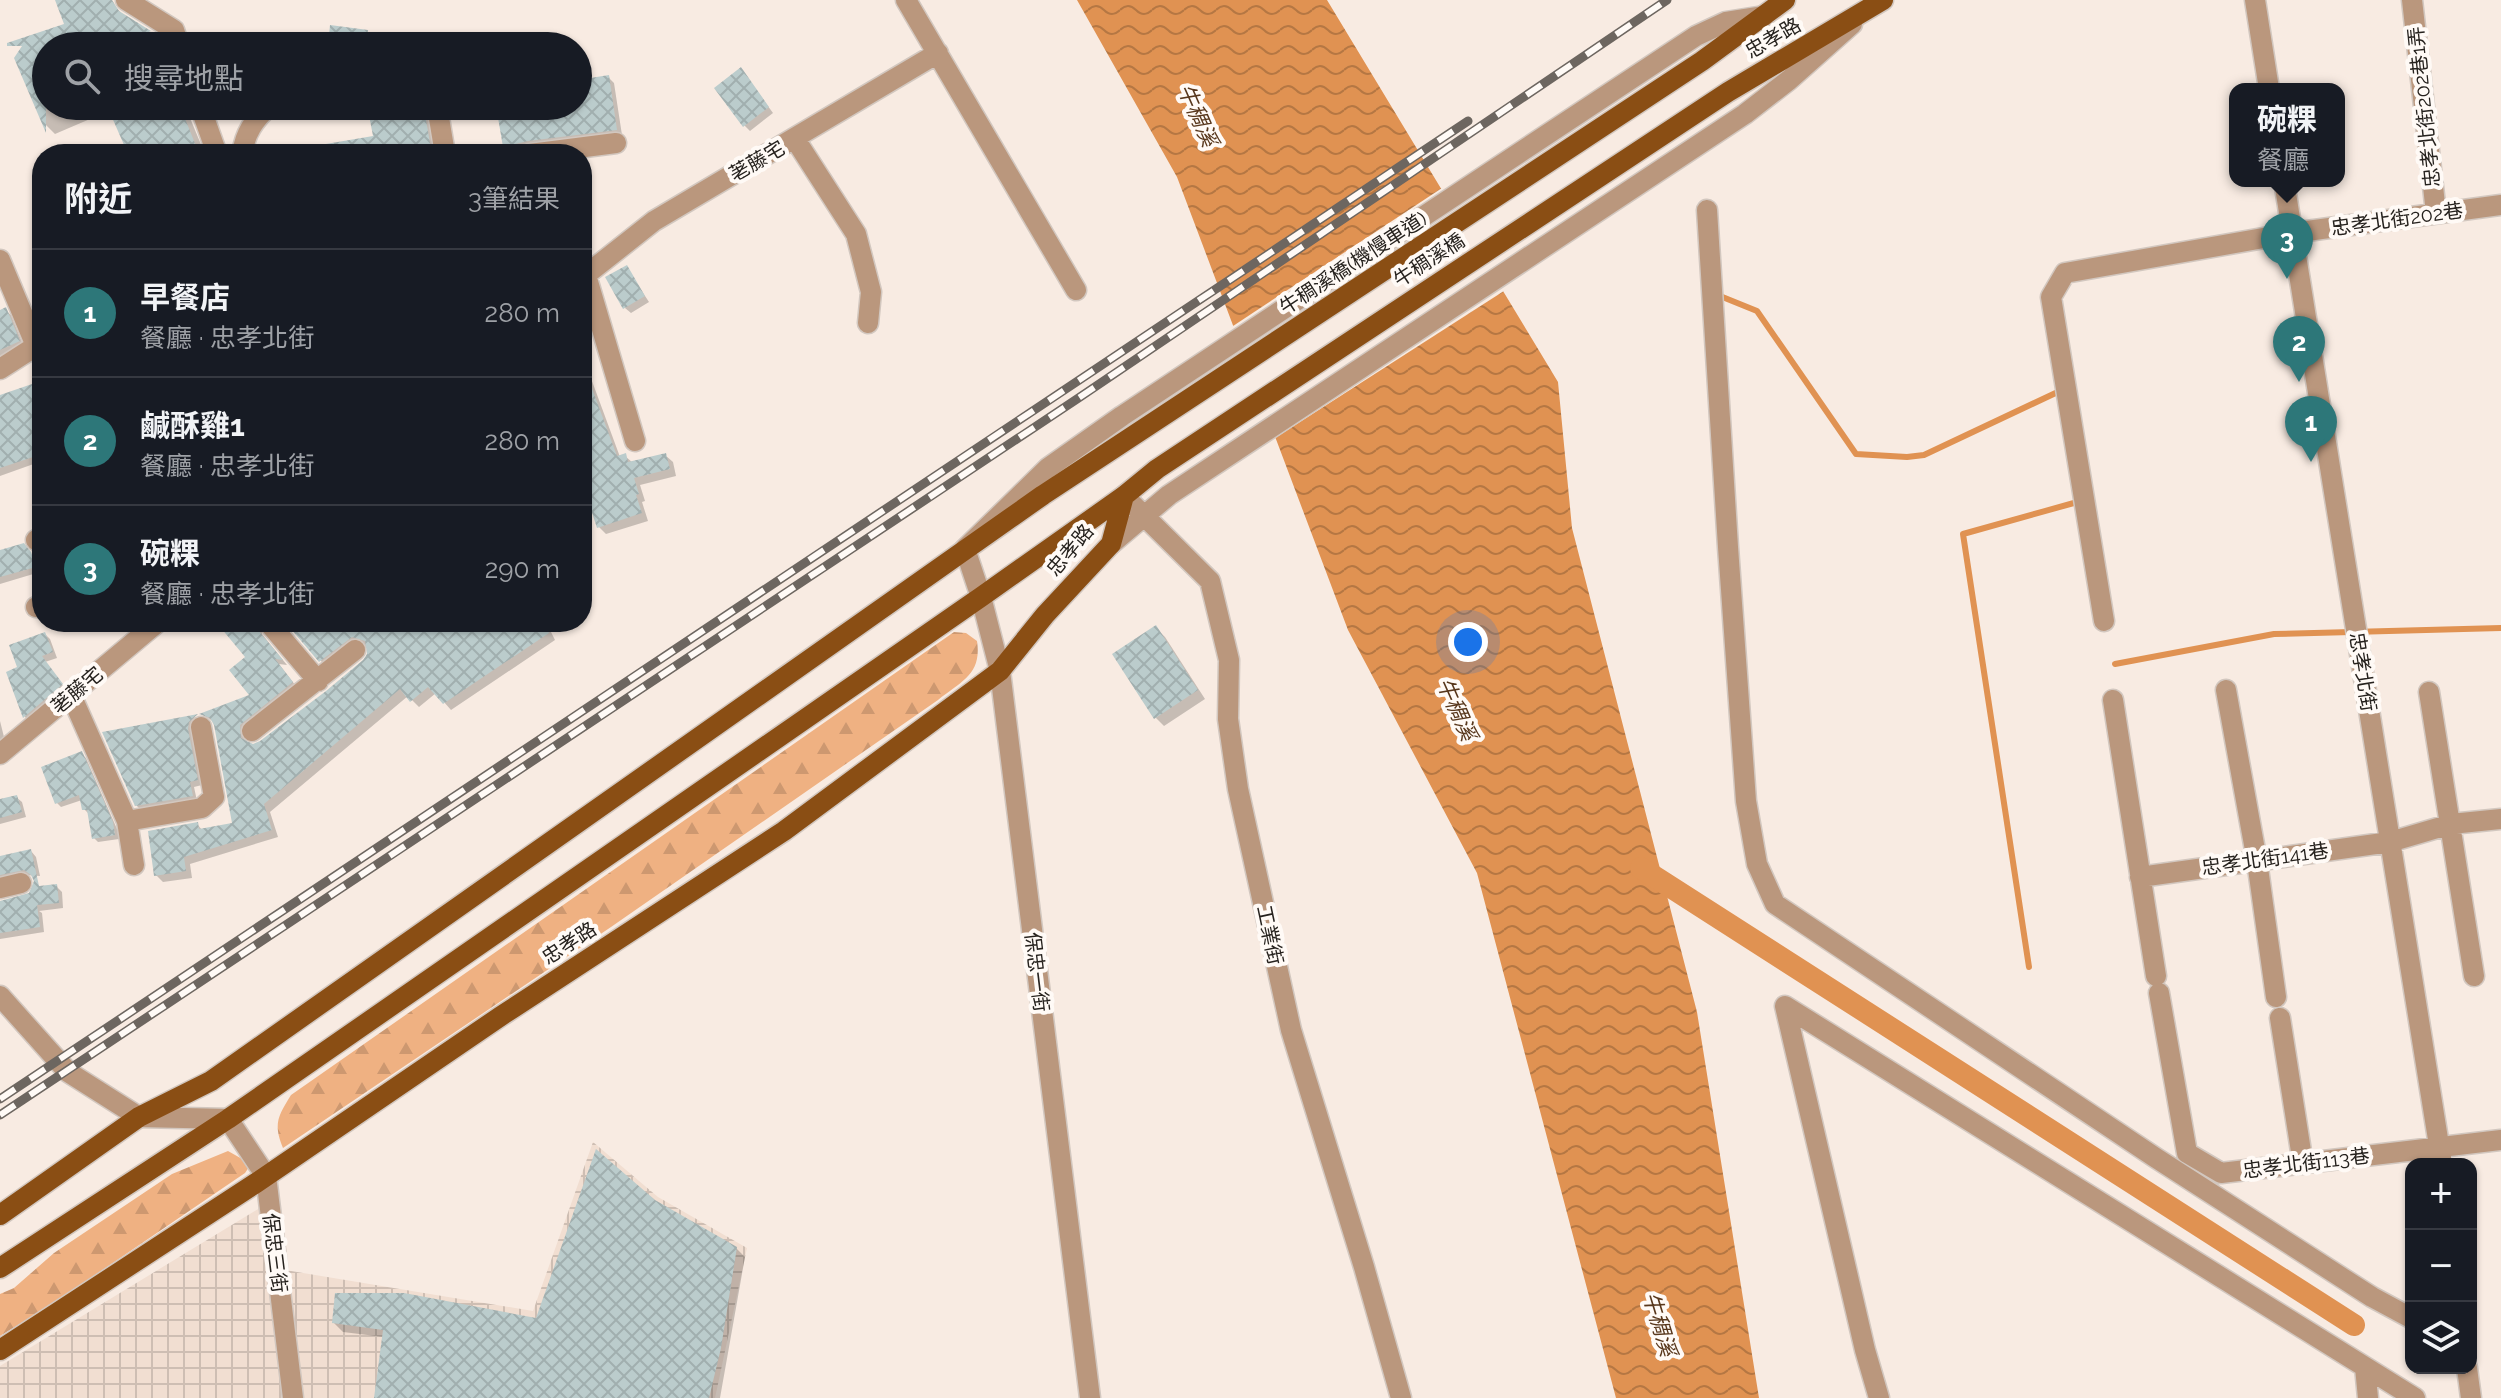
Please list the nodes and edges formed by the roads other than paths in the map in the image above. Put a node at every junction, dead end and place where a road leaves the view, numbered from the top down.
1 (126, 0) edge
2 (906, 0) edge
3 (1785, 0) edge
4 (2255, 0) edge
5 (2412, 0) edge
6 (1880, 2) edge
7 (1764, 16) junction
8 (175, 32) edge
9 (938, 53) junction
10 (1702, 61) joint
11 (2268, 83) edge
12 (1728, 92) joint
13 (205, 120) edge
14 (256, 120) edge
15 (439, 120) edge
16 (795, 139) junction
17 (616, 143) dead end
18 (213, 144) edge
19 (244, 144) edge
20 (443, 144) edge
21 (592, 146) edge
22 (2285, 187) edge
23 (2501, 205) edge
24 (1707, 210) dead end
25 (2436, 213) junction
26 (2292, 233) junction
27 (0, 260) edge
28 (592, 270) edge
29 (1076, 290) dead end
30 (592, 302) edge
31 (868, 323) dead end
32 (32, 333) edge
33 (32, 355) edge
34 (0, 369) edge
35 (635, 441) dead end
36 (1124, 496) junction
37 (1144, 516) junction
38 (1111, 544) junction
39 (965, 549) junction
40 (981, 597) junction
41 (2104, 621) dead end
42 (144, 632) edge
43 (276, 632) edge
44 (355, 650) dead end
45 (1000, 671) junction
46 (318, 681) junction
47 (2226, 690) dead end
48 (2429, 692) dead end
49 (71, 695) junction
50 (2113, 700) dead end
51 (201, 727) dead end
52 (252, 731) dead end
53 (0, 754) edge
54 (2501, 819) edge
55 (127, 821) junction
56 (2451, 824) junction
57 (2390, 842) junction
58 (2257, 861) junction
59 (134, 865) dead end
60 (2140, 877) junction
61 (21, 883) dead end
62 (0, 888) edge
63 (2474, 976) dead end
64 (0, 996) edge
65 (2276, 997) dead end
66 (2280, 1018) dead end
67 (139, 1117) junction
68 (228, 1119) junction
69 (2501, 1140) edge
70 (2441, 1156) edge
71 (2303, 1164) junction
72 (266, 1176) junction
73 (0, 1215) edge
74 (0, 1268) edge
75 (2405, 1315) edge
76 (0, 1350) edge
77 (2365, 1367) junction
78 (2468, 1374) edge
79 (293, 1398) edge
80 (1090, 1398) edge
81 (1401, 1398) edge
82 (1879, 1398) edge
83 (2368, 1398) edge
84 (2415, 1398) edge
85 (2471, 1398) edge

1 - 8 street
2 - 9 street
3 - 7 main road, 忠孝路
4 - 11 street
5 - 25 street, 忠孝北街202巷1弄
6 - 12 main road, 忠孝路
6 - 37 street
7 - 10 main road, 忠孝路
7 - 39 street, 牛稠溪橋(機慢車道)
9 - 16 street, 荖藤宅
9 - 29 street
10 - 39 main road, 牛稠溪橋
12 - 36 main road, 牛稠溪橋
13 - 18 street
14 - 19 street
15 - 20 street
16 - 28 street, 荖藤宅
16 - 31 street
17 - 21 street
22 - 26 street, 忠孝北街
23 - 25 street, 忠孝北街202巷
24 - 75 street
25 - 26 street, 忠孝北街202巷
26 - 41 street, 忠孝北街202巷
26 - 57 street, 忠孝北街
27 - 32 street
30 - 35 street
33 - 34 street
36 - 37 street, 工業街
36 - 38 main road, 忠孝路
36 - 40 main road, 忠孝路
37 - 38 street
37 - 81 street, 工業街
38 - 45 main road, 忠孝路
39 - 40 street, 保忠一街
39 - 67 main road
40 - 45 street, 保忠一街
40 - 68 main road, 忠孝路
42 - 49 street, 荖藤宅
43 - 46 street
44 - 46 street
45 - 72 main road, 忠孝路
45 - 80 street, 保忠一街
46 - 52 street
47 - 58 street
48 - 56 street
49 - 53 street, 荖藤宅
49 - 55 street
50 - 60 street
51 - 55 street
54 - 56 street, 忠孝北街141巷
55 - 59 street
56 - 57 street, 忠孝北街141巷
56 - 63 street
57 - 58 street, 忠孝北街141巷
57 - 70 street, 忠孝北街
58 - 60 street, 忠孝北街141巷
58 - 65 street
60 - 71 street, 忠孝北街113巷
61 - 62 street
64 - 67 street
66 - 71 street
67 - 68 street
67 - 73 main road
68 - 72 street, 保忠三街
68 - 74 main road, 忠孝路
69 - 70 street, 忠孝北街113巷
70 - 71 street, 忠孝北街113巷
72 - 76 main road, 忠孝路
72 - 79 street, 保忠三街
77 - 82 street
77 - 83 street
77 - 84 street
78 - 85 street

